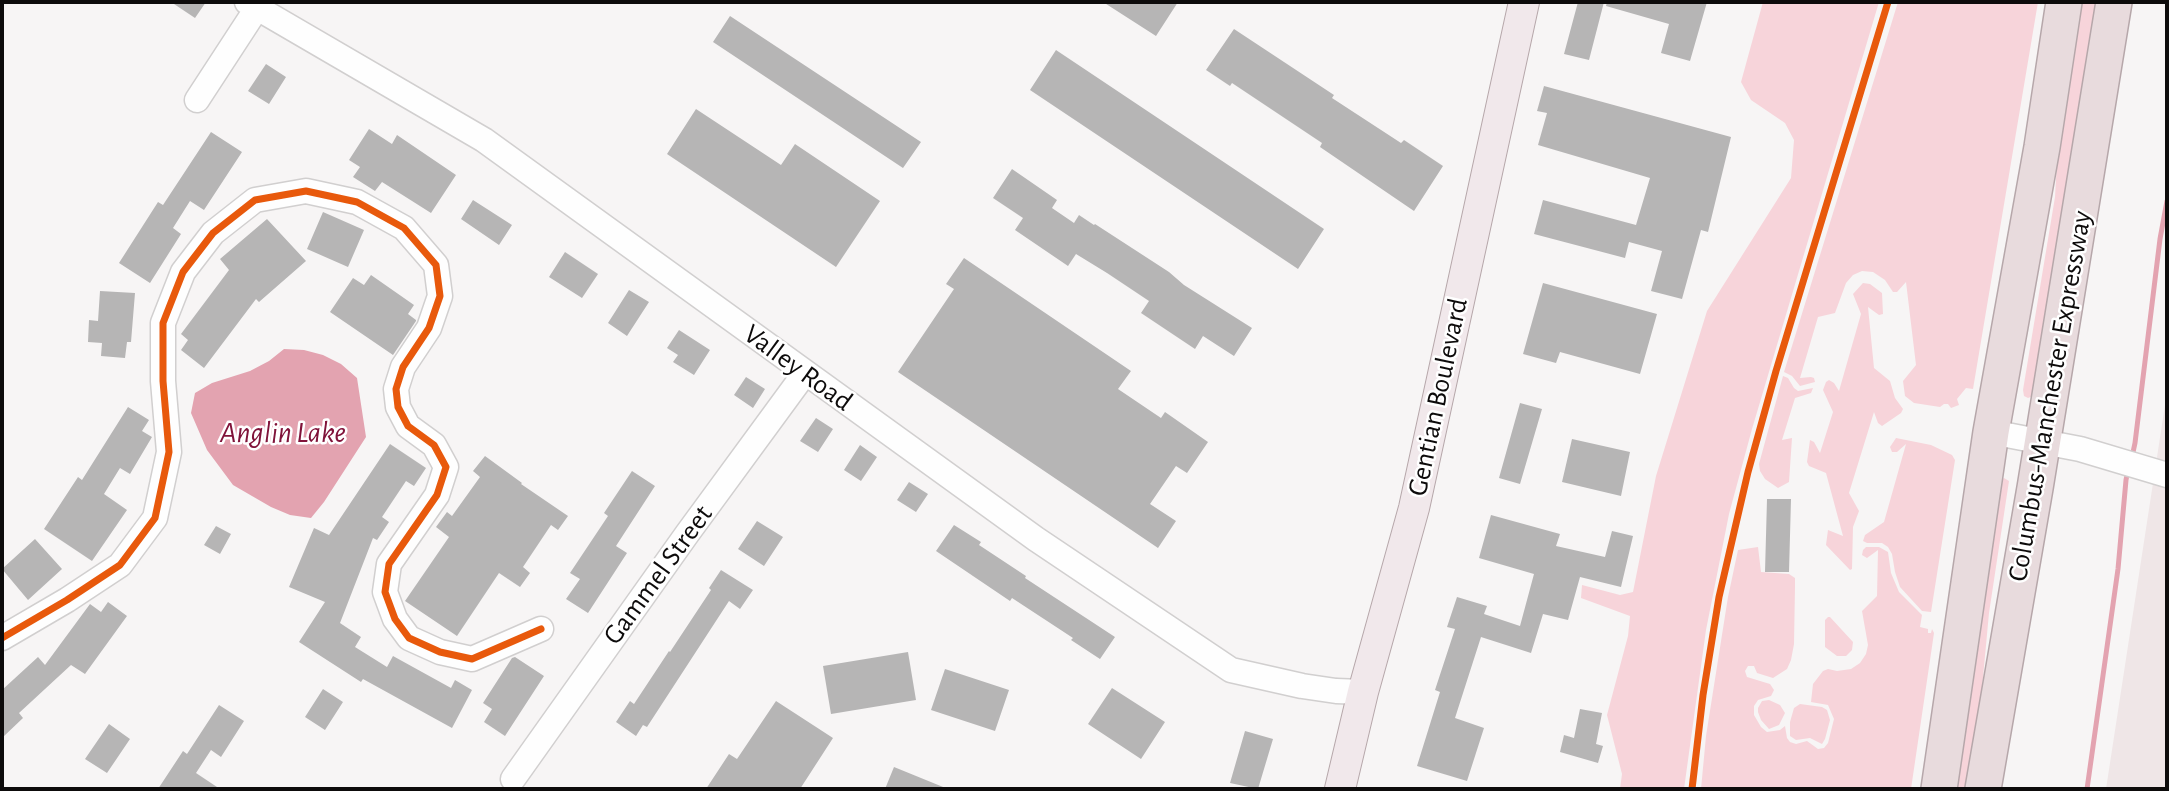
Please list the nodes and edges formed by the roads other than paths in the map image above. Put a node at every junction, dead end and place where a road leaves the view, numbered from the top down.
1 (1524, 2) edge
2 (2064, 2) edge
3 (2114, 2) edge
4 (2131, 2) edge
5 (252, 5) edge
6 (197, 100) dead end
7 (2093, 140) junction
8 (805, 373) junction
9 (1991, 432) junction
10 (2042, 442) junction
11 (2162, 474) edge
12 (541, 629) dead end
13 (2, 638) edge
14 (1363, 692) junction
15 (513, 779) dead end
16 (1340, 789) edge
17 (1939, 789) edge
18 (1983, 789) edge

1 - 14 main road, Gentian Boulevard
2 - 9 highway, Columbus-Manchester Expressway
3 - 7 highway, Columbus-Manchester Expressway
4 - 7 street
5 - 6 street
5 - 8 street, Valley Road
7 - 10 highway, Columbus-Manchester Expressway
8 - 14 street, Valley Road
8 - 15 street, Gammel Street
9 - 10 street
9 - 17 highway, Columbus-Manchester Expressway
10 - 11 street
10 - 18 highway, Columbus-Manchester Expressway
12 - 13 street
14 - 16 main road, Gentian Boulevard

